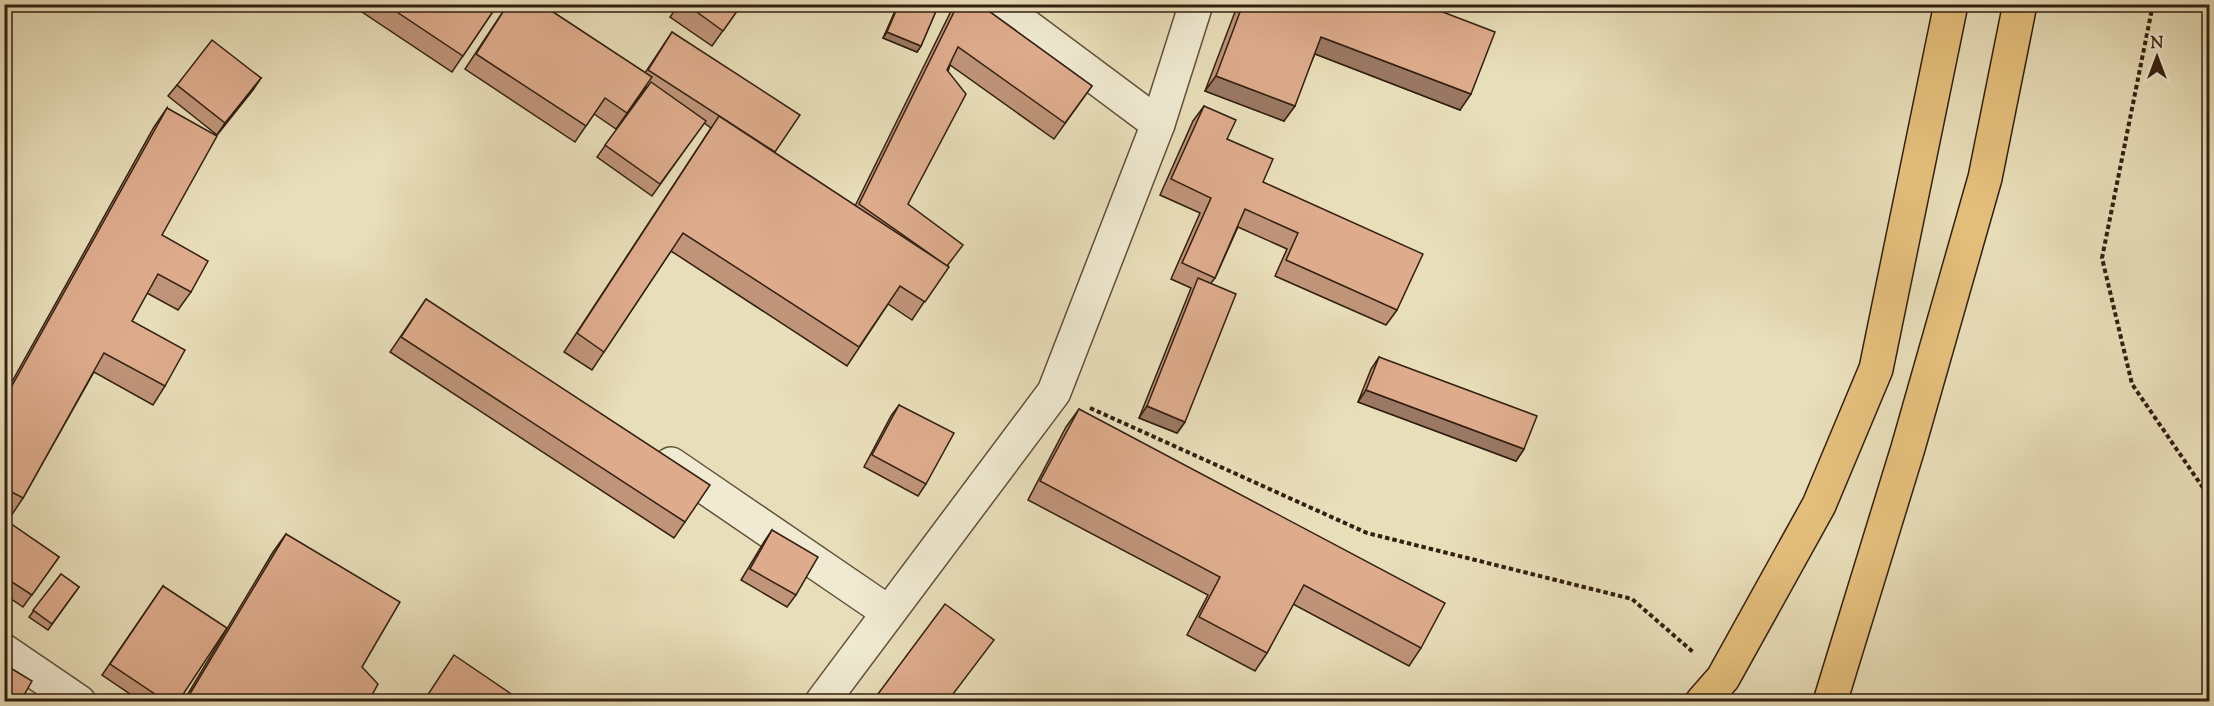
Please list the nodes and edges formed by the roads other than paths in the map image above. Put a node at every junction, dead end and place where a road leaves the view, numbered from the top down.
1 (998, 4) edge
2 (1196, 4) edge
3 (1952, 4) edge
4 (2020, 4) edge
5 (1158, 124) junction
6 (643, 445) edge
7 (888, 612) junction
8 (4, 651) edge
9 (1713, 690) edge
10 (79, 702) edge
11 (822, 702) edge
12 (1830, 702) edge

1 - 5 street
2 - 5 street
3 - 9 highway
4 - 12 highway
5 - 7 street
6 - 7 street
7 - 11 street
8 - 10 street

